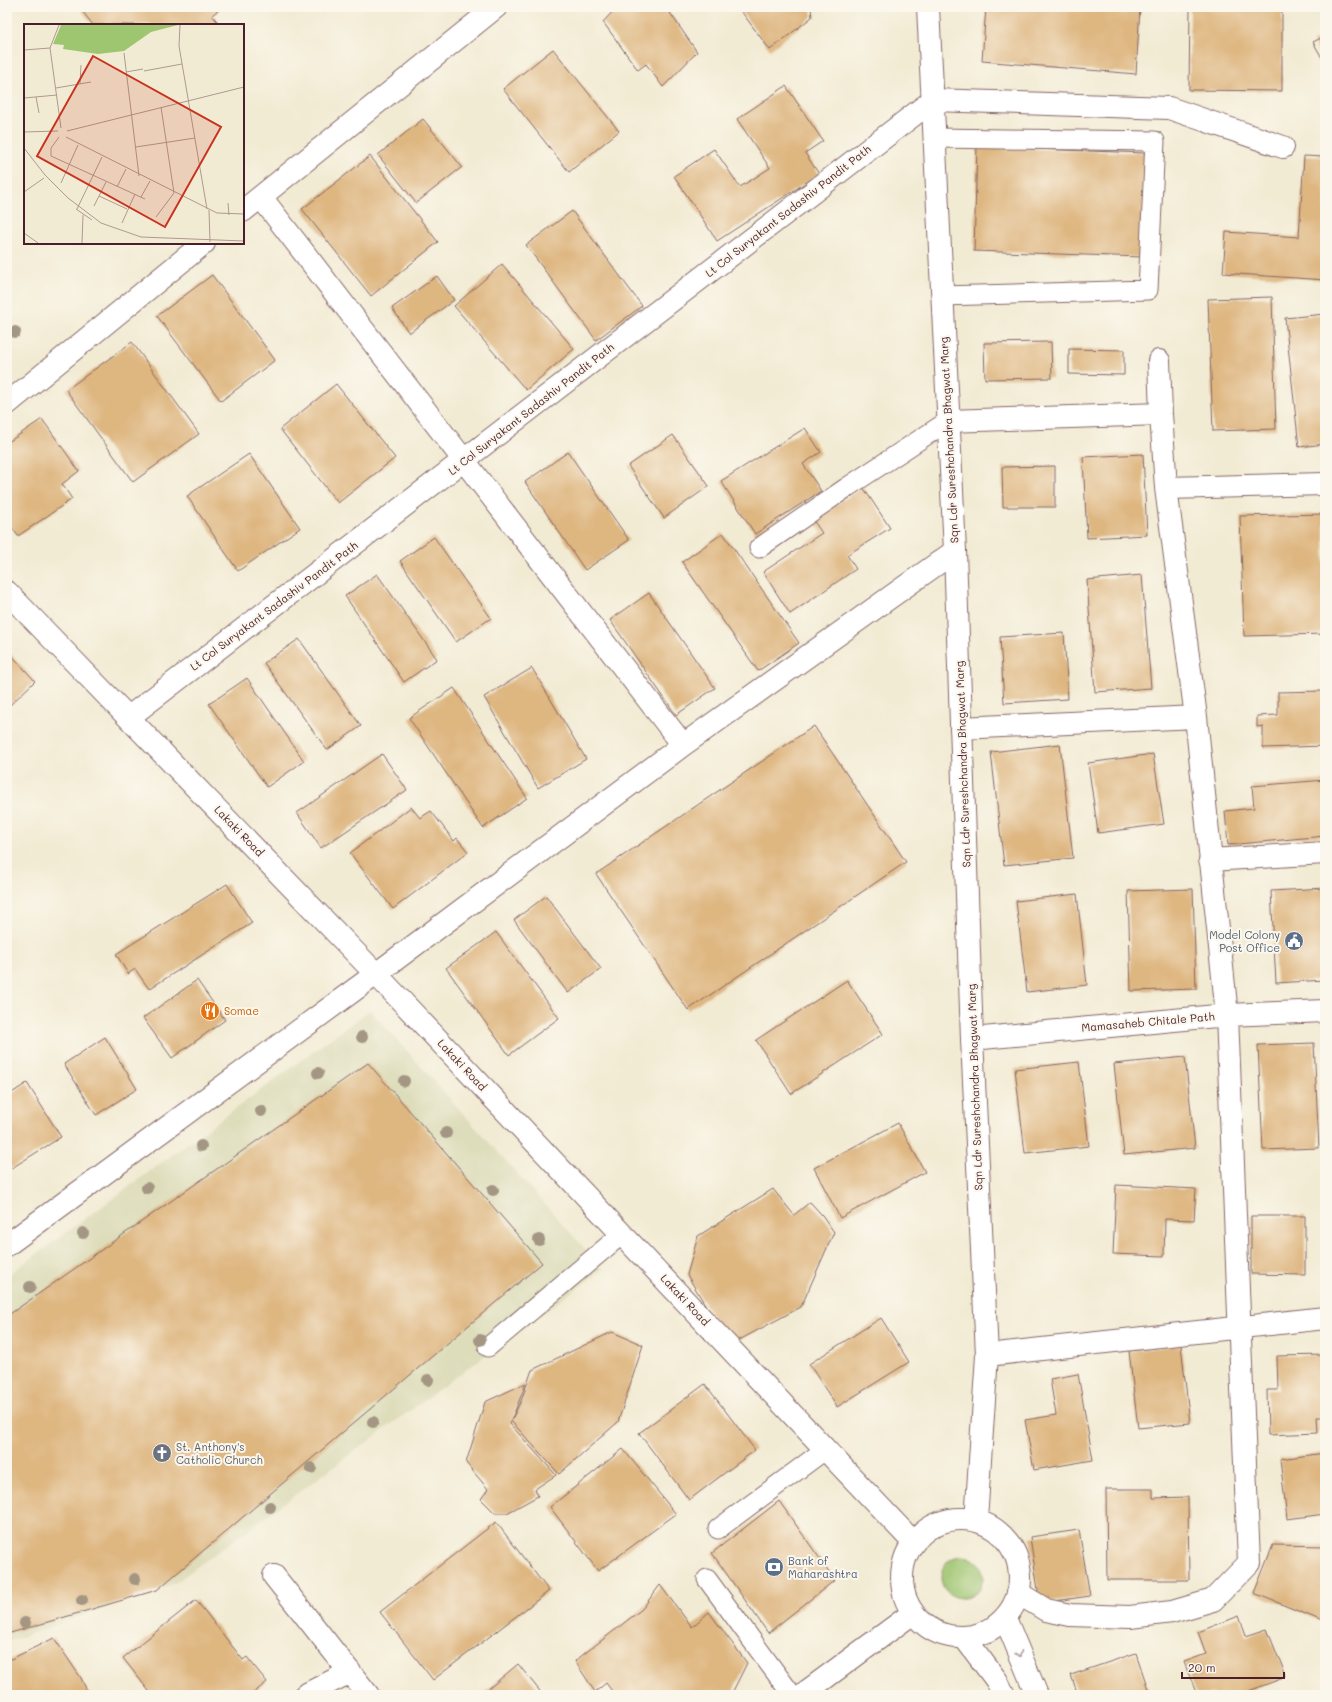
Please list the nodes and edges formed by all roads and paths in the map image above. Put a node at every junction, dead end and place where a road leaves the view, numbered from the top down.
1 (496, 7) edge
2 (928, 7) edge
3 (933, 100) junction
4 (935, 138) junction
5 (1283, 147) dead end
6 (261, 196) junction
7 (244, 210) edge
8 (203, 244) edge
9 (942, 296) junction
10 (1159, 361) dead end
11 (7, 404) edge
12 (1160, 414) junction
13 (948, 421) junction
14 (465, 460) junction
15 (1325, 484) edge
16 (1166, 488) junction
17 (759, 548) dead end
18 (955, 551) junction
19 (7, 592) edge
20 (129, 717) junction
21 (1196, 717) junction
22 (961, 728) junction
23 (683, 745) junction
24 (1325, 853) edge
25 (1210, 860) junction
26 (376, 974) junction
27 (1325, 1011) edge
28 (1227, 1015) junction
29 (972, 1039) junction
30 (622, 1234) junction
31 (7, 1245) edge
32 (1325, 1318) edge
33 (1240, 1327) junction
34 (488, 1347) dead end
35 (987, 1355) junction
36 (826, 1449) junction
37 (976, 1520) junction
38 (718, 1529) dead end
39 (914, 1542) junction
40 (274, 1576) dead end
41 (707, 1579) dead end
42 (1018, 1593) junction
43 (913, 1613) junction
44 (1005, 1618) junction
45 (964, 1637) junction
46 (350, 1672) junction
47 (305, 1695) edge
48 (368, 1695) edge
49 (792, 1695) edge
50 (802, 1695) edge
51 (1004, 1695) edge
52 (1037, 1695) edge

1 - 6 street
2 - 3 street, Sqn Ldr Sureshchandra Bhagwat Marg
3 - 4 street, Sqn Ldr Sureshchandra Bhagwat Marg
3 - 5 street
3 - 14 street, Lt Col Suryakant Sadashiv Pandit Path
4 - 9 street, Sqn Ldr Sureshchandra Bhagwat Marg
4 - 9 lane
6 - 7 street
6 - 14 street
8 - 11 street
9 - 13 street, Sqn Ldr Sureshchandra Bhagwat Marg
10 - 12 street
12 - 13 street
12 - 16 street
13 - 17 lane
13 - 18 street, Sqn Ldr Sureshchandra Bhagwat Marg
14 - 20 street, Lt Col Suryakant Sadashiv Pandit Path
14 - 23 street
15 - 16 street
16 - 21 street
18 - 22 street, Sqn Ldr Sureshchandra Bhagwat Marg
18 - 23 street
19 - 20 street, Lakaki Road
20 - 26 street, Lakaki Road
21 - 22 street
21 - 25 street
22 - 29 street, Sqn Ldr Sureshchandra Bhagwat Marg
23 - 26 street
24 - 25 street
25 - 28 street
26 - 30 street, Lakaki Road
26 - 31 street
27 - 28 street, Mamasaheb Chitale Path
28 - 29 street, Mamasaheb Chitale Path
28 - 33 street
29 - 35 street, Sqn Ldr Sureshchandra Bhagwat Marg
30 - 34 lane
30 - 36 street, Lakaki Road
32 - 33 street
33 - 35 street
33 - 42 street
35 - 37 street, Sqn Ldr Sureshchandra Bhagwat Marg
36 - 38 lane
36 - 39 street, Lakaki Road
37 - 39 street
37 - 42 street
39 - 43 street
40 - 46 street
41 - 49 lane
42 - 44 street
43 - 45 street
43 - 50 street
44 - 45 street
44 -> 52 street
45 - 51 street
46 - 47 street
46 - 48 street

